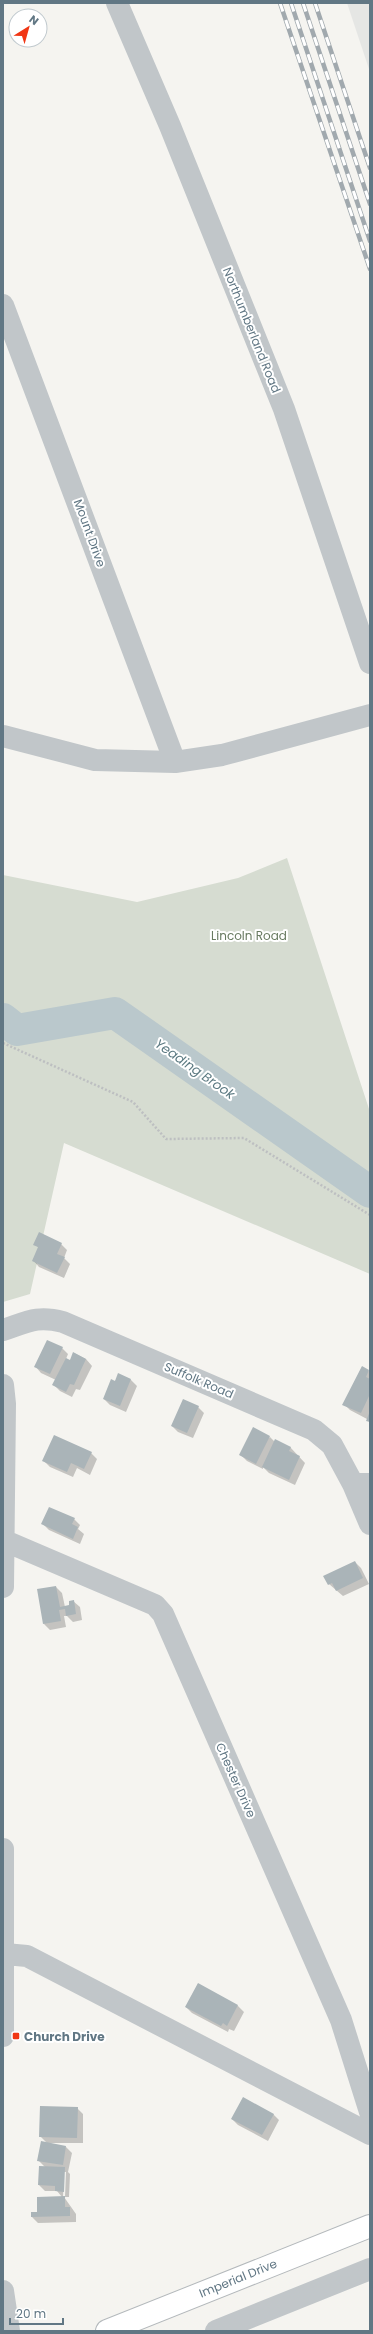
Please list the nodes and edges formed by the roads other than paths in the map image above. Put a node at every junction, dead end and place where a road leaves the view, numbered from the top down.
1 (117, 3) edge
2 (3, 304) edge
3 (370, 663) edge
4 (370, 715) edge
5 (3, 736) edge
6 (175, 762) junction
7 (3, 1330) edge
8 (3, 1385) edge
9 (361, 1484) edge
10 (370, 1524) edge
11 (3, 1540) edge
12 (3, 1587) edge
13 (3, 1849) edge
14 (4, 1964) edge
15 (3, 2036) edge
16 (370, 2112) edge
17 (370, 2134) edge
18 (370, 2226) edge
19 (370, 2268) edge
20 (3, 2292) edge
21 (9, 2331) edge
22 (106, 2331) edge
23 (216, 2331) edge

1 - 3 street, Northumberland Road
2 - 6 street, Mount Drive
4 - 6 street
5 - 6 street
7 - 9 street, Suffolk Road
8 - 11 street
9 - 10 street, Suffolk Road
11 - 12 street
11 - 16 street, Chester Drive
13 - 14 street
14 - 15 street
14 - 17 street
18 - 22 main road, Imperial Drive
19 - 23 street
20 - 21 street

